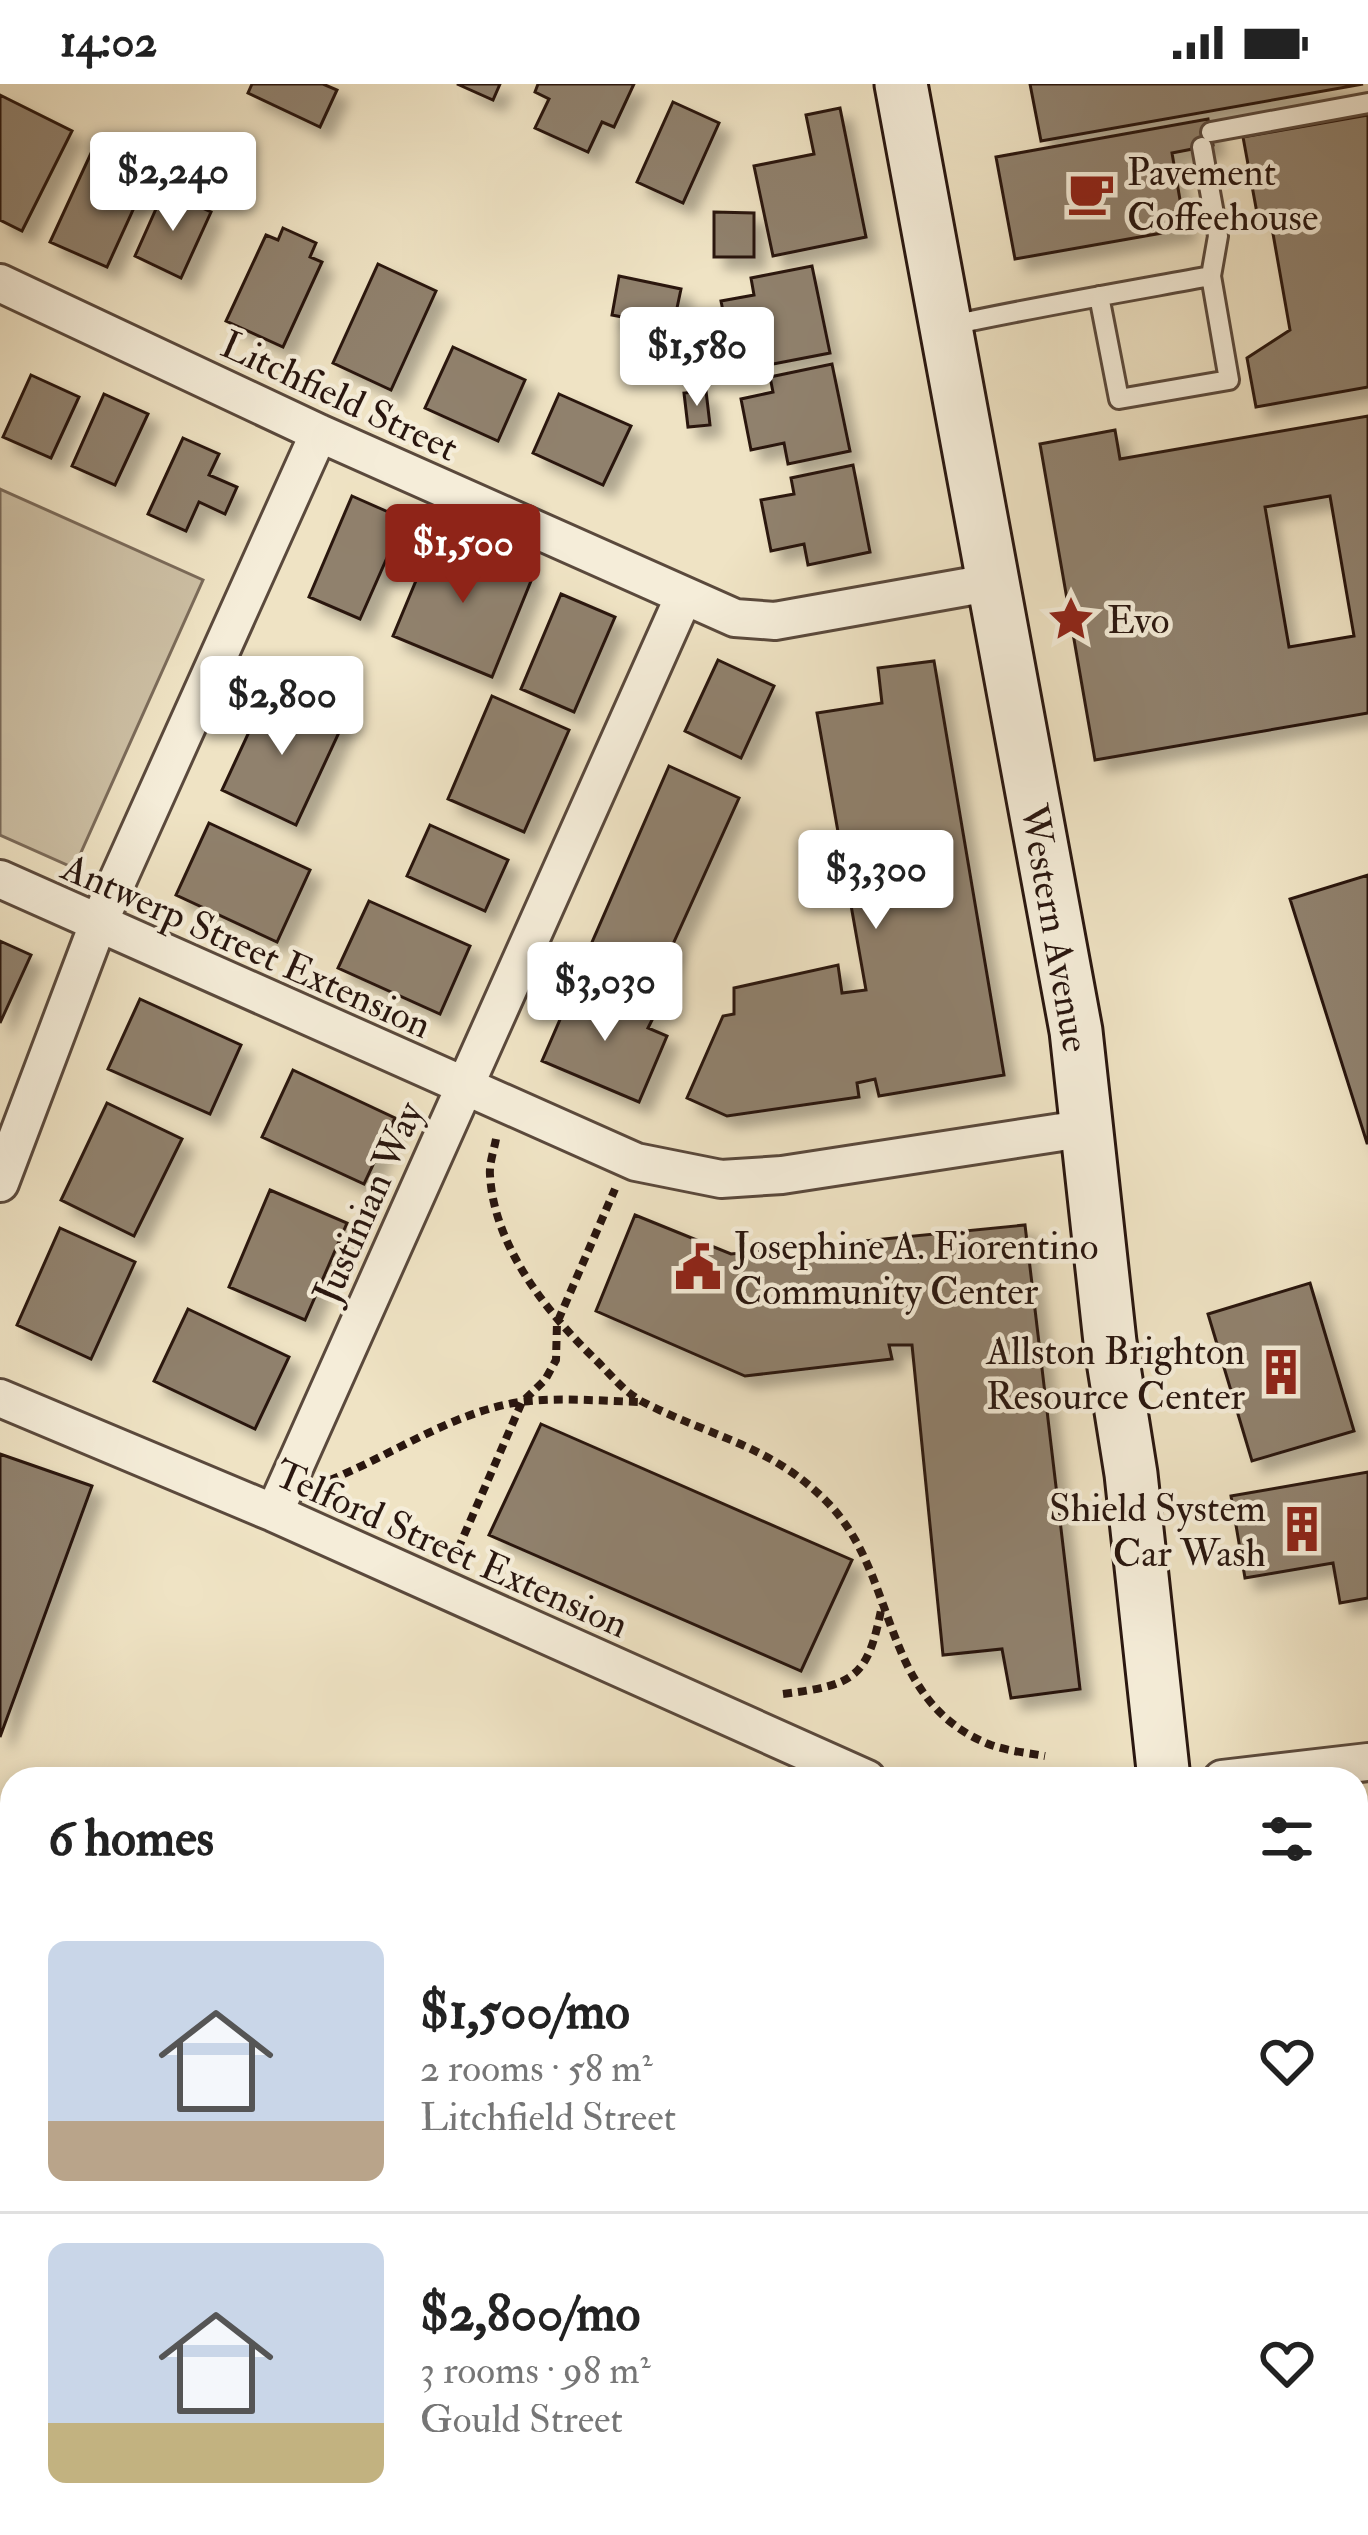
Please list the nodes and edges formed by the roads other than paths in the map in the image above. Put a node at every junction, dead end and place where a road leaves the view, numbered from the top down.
1 (901, 84) edge
2 (1368, 103) edge
3 (1211, 276) junction
4 (0, 283) edge
5 (1099, 296) junction
6 (947, 326) junction
7 (319, 433) junction
8 (994, 582) junction
9 (684, 596) junction
10 (0, 879) edge
11 (98, 924) junction
12 (464, 1089) junction
13 (1088, 1128) junction
14 (0, 1183) edge
15 (0, 1398) edge
16 (274, 1513) junction
17 (1368, 1762) edge
18 (840, 1767) edge
19 (1163, 1767) edge
20 (1325, 1767) edge

1 - 6 main road, Western Avenue
2 - 3 lane
3 - 5 lane
3 - 5 lane
4 - 7 street, Litchfield Street
5 - 6 lane
6 - 8 main road, Western Avenue
7 - 9 street, Litchfield Street
7 - 11 street
8 - 9 street, Litchfield Street
8 - 13 main road, Western Avenue
9 - 12 street, Justinian Way
10 - 11 street, Antwerp Street Extension
11 - 12 street, Antwerp Street Extension
11 - 14 street
12 - 13 street, Antwerp Street Extension
12 - 16 street, Justinian Way
13 - 19 main road, Western Avenue
15 - 16 street, Telford Street Extension
16 - 18 street, Telford Street Extension
17 - 20 street

